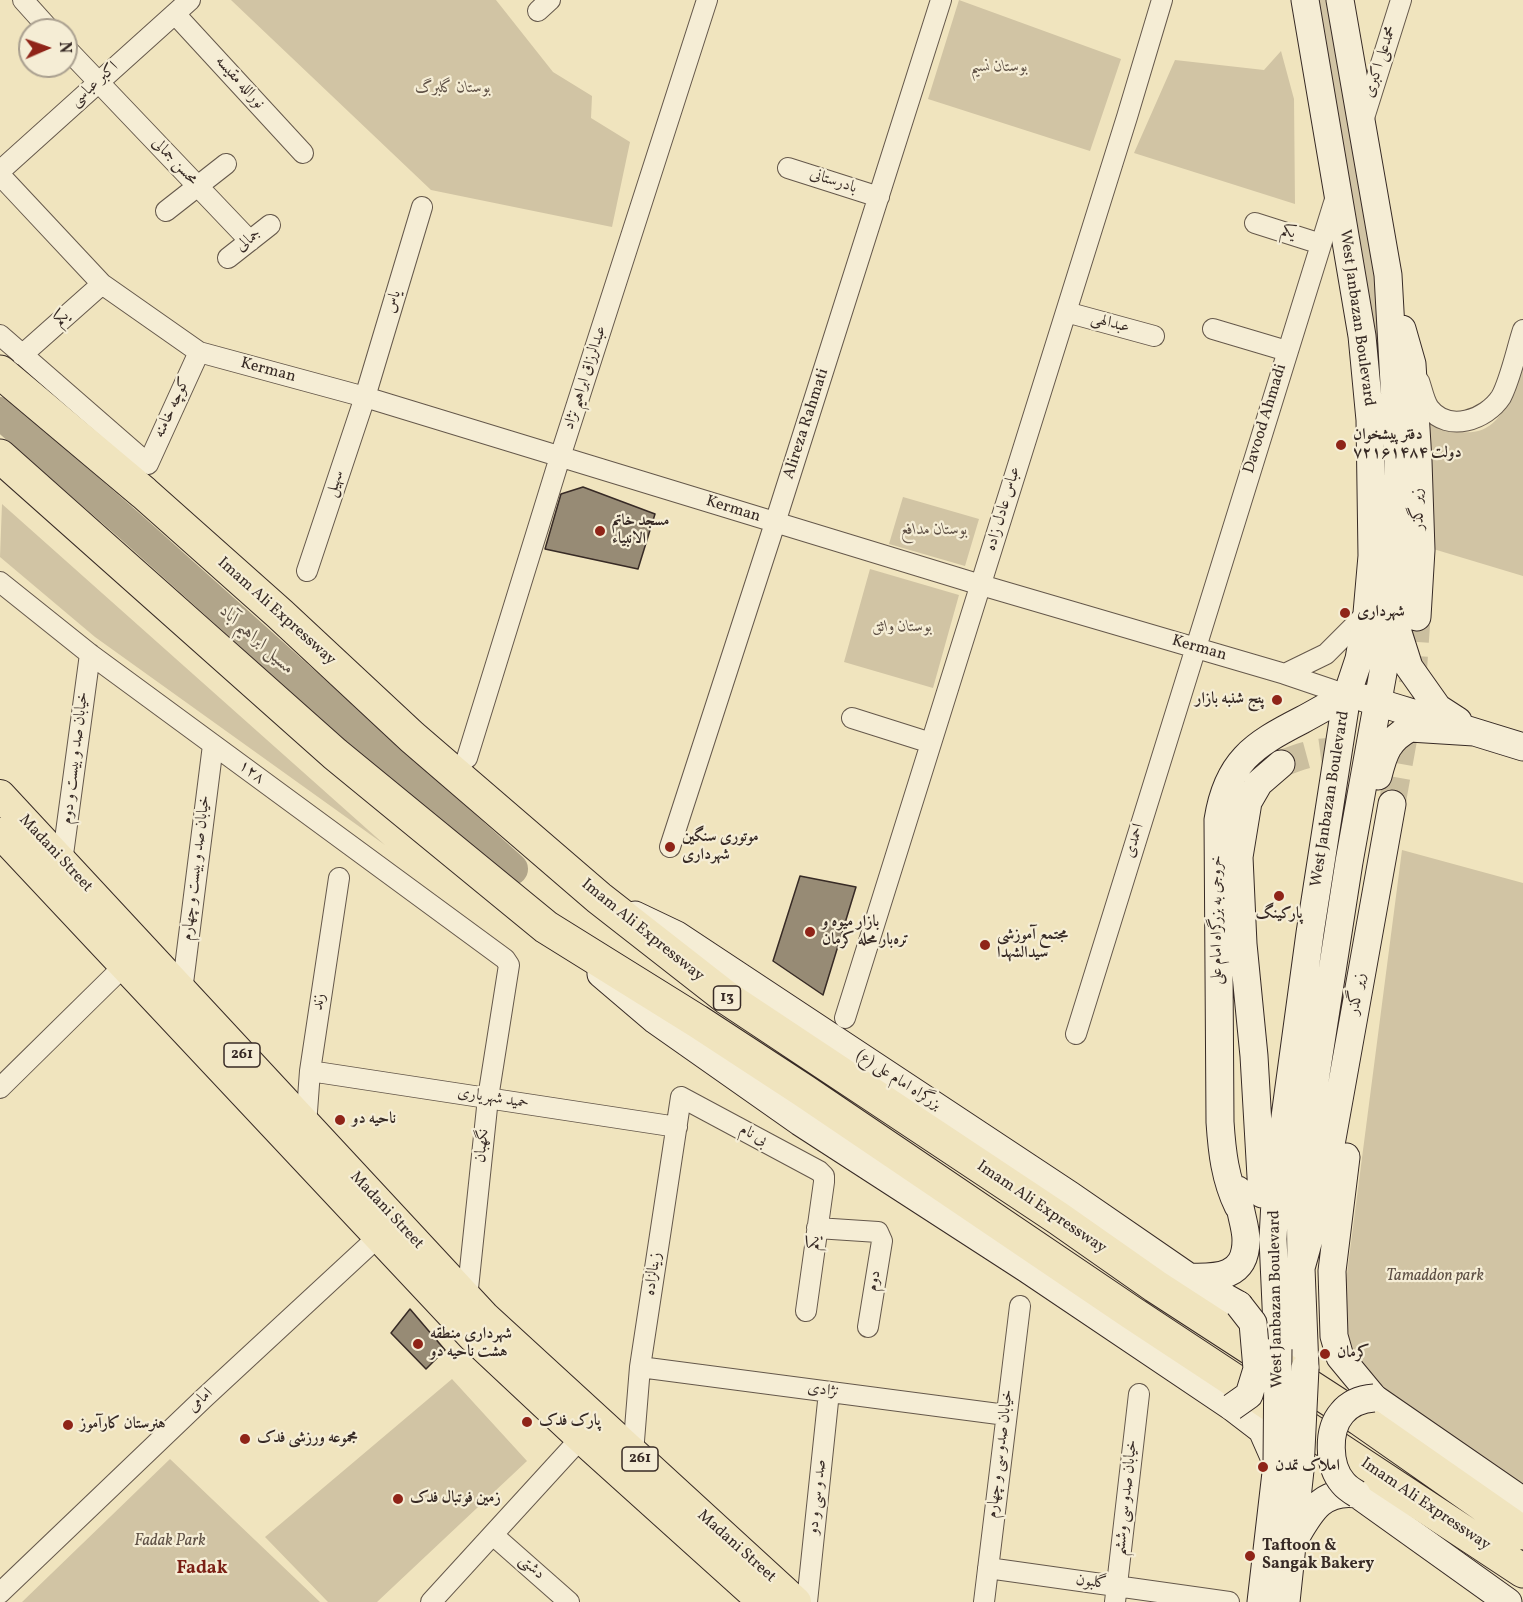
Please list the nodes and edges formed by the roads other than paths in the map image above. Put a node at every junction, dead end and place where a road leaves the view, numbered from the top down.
1 (23, 0) edge
2 (190, 0) edge
3 (707, 0) edge
4 (941, 0) edge
5 (1162, 0) edge
6 (1305, 0) edge
7 (1341, 0) edge
8 (1401, 0) edge
9 (175, 14) junction
10 (39, 18) edge
11 (78, 61) edge
12 (98, 83) junction
13 (1362, 124) junction
14 (303, 153) dead end
15 (226, 164) dead end
16 (788, 168) dead end
17 (0, 173) edge
18 (198, 187) junction
19 (1338, 191) junction
20 (879, 197) junction
21 (422, 207) dead end
22 (166, 211) dead end
23 (1255, 223) dead end
24 (270, 225) dead end
25 (250, 241) junction
26 (1321, 244) junction
27 (228, 258) dead end
28 (1388, 275) junction
29 (102, 284) junction
30 (1066, 312) junction
31 (1213, 329) dead end
32 (1523, 330) edge
33 (0, 335) edge
34 (1154, 336) dead end
35 (1287, 351) junction
36 (199, 352) junction
37 (11, 363) edge
38 (1412, 364) junction
39 (365, 398) junction
40 (0, 456) edge
41 (561, 457) junction
42 (776, 523) junction
43 (308, 571) dead end
44 (0, 582) edge
45 (981, 585) junction
46 (1393, 616) junction
47 (1195, 648) junction
48 (90, 654) junction
49 (1285, 674) junction
50 (1347, 694) junction
51 (1380, 702) junction
52 (852, 718) dead end
53 (1474, 732) junction
54 (931, 742) junction
55 (213, 745) junction
56 (1523, 747) edge
57 (467, 758) dead end
58 (1281, 764) tunnel mouth
59 (0, 795) edge
60 (1392, 804) tunnel mouth
61 (0, 833) edge
62 (670, 847) dead end
63 (62, 862) junction
64 (1349, 862) junction
65 (339, 878) dead end
66 (599, 898) junction
67 (546, 927) junction
68 (506, 959) joint
69 (123, 967) junction
70 (1248, 989) junction
71 (182, 991) junction
72 (845, 1018) dead end
73 (1076, 1034) dead end
74 (1349, 1043) junction
75 (310, 1071) junction
76 (0, 1088) edge
77 (681, 1097) joint
78 (488, 1098) junction
79 (306, 1125) junction
80 (676, 1126) junction
81 (824, 1176) joint
82 (1238, 1206) junction
83 (817, 1228) junction
84 (386, 1229) junction
85 (1273, 1239) junction
86 (1300, 1268) junction
87 (1189, 1277) junction
88 (467, 1298) junction
89 (1020, 1306) dead end
90 (806, 1311) dead end
91 (868, 1326) dead end
92 (640, 1366) junction
93 (828, 1392) junction
94 (1139, 1394) dead end
95 (1374, 1398) junction
96 (1232, 1407) junction
97 (1006, 1415) junction
98 (581, 1437) junction
99 (633, 1453) junction
100 (1289, 1467) junction
101 (1357, 1494) junction
102 (1523, 1501) edge
103 (1523, 1533) edge
104 (493, 1535) junction
105 (1293, 1542) junction
106 (988, 1568) junction
107 (1523, 1571) edge
108 (0, 1593) edge
109 (1116, 1594) edge
110 (431, 1602) edge
111 (569, 1602) edge
112 (763, 1602) edge
113 (796, 1602) edge
114 (807, 1602) edge
115 (984, 1602) edge
116 (1229, 1602) edge
117 (1261, 1602) edge
118 (1286, 1602) edge
119 (1508, 1602) edge

1 - 10 street
2 - 9 street, اکبر عباسی
3 - 41 street, عبدالرزاق ابراهیم نژاد
4 - 20 street, Alireza Rahmati
5 - 30 street, عباس عادل زاده
6 - 19 main road, West Janbazan Boulevard
7 - 13 main road, West Janbazan Boulevard
8 - 13 street, محمدعلی اکبری
9 - 12 street, اکبر عباسی
9 - 14 street, نورالله مقیسه
11 - 12 street
12 - 17 street, اکبر عباسی
12 - 18 street, محسن جمالی
13 - 28 main road, West Janbazan Boulevard
15 - 18 street
16 - 20 street, بادرستانی
17 - 29 street, Kerman
18 - 22 street
18 - 25 street, محسن جمالی
19 - 26 street, Davood Ahmadi
19 - 46 main road, West Janbazan Boulevard
20 - 42 street, Alireza Rahmati
21 - 39 street, یاس
23 - 26 street, یکم
24 - 25 street, جمالی
25 - 27 street, جمالی
26 - 35 street, Davood Ahmadi
28 - 38 main road, زیر گذر
28 - 46 main road, West Janbazan Boulevard
29 - 36 street, Kerman
29 - 37 street, یکم
30 - 34 street, عبدالهی
30 - 45 street, عباس عادل زاده
31 - 35 street
32 - 38 street
33 - 37 street
35 - 47 street, Davood Ahmadi
36 - 37 street, کوچه خامنه
36 - 39 street, Kerman
37 - 66 highway, Imam Ali Expressway / 13
38 - 46 main road, زیر گذر
39 - 41 street, Kerman
39 - 43 street, سهیل
40 - 67 highway, Imam Ali Expressway / 13
41 - 42 street, Kerman
41 - 57 street, عبدالرزاق ابراهیم نژاد
42 - 45 street, Kerman
42 - 62 street, Alireza Rahmati
44 - 48 street, ۱۲۸
45 - 47 street, Kerman
45 - 54 street, عباس عادل زاده
46 - 49 street
46 - 50 main road, West Janbazan Boulevard
46 - 51 main road, West Janbazan Boulevard
46 - 53 main road
47 - 49 street, Kerman
47 - 73 street, احمدی
48 - 55 street, ۱۲۸
48 - 63 street, خیابان صد و بیست و دوم
49 - 50 street, Kerman
50 - 51 main road, Kerman
50 - 82 main road, خروجی به بزرگراه امام علی
50 - 85 main road, West Janbazan Boulevard
51 - 53 main road, Kerman
51 - 64 main road, West Janbazan Boulevard
52 - 54 street
53 - 56 main road, Kerman
53 - 64 main road
54 - 72 street, عباس عادل زاده
55 - 68 street, ۱۲۸
55 - 71 street, خیابان صد و بیست و چهارم
58 - 70 main road
59 - 63 main road, Madani Street / 261
60 - 74 main road, زیر گذر
61 - 69 main road, 261
63 - 71 main road, Madani Street / 261
64 - 86 main road, West Janbazan Boulevard
65 - 75 street, زند
66 - 87 main road, بزرگراه امام علی (ع)
66 - 103 highway, Imam Ali Expressway / 13
67 - 96 main road
67 - 107 highway, Imam Ali Expressway / 13
68 - 78 street, نگهبان
69 - 76 street
69 - 84 main road, 261
70 - 82 main road
70 - 85 main road
71 - 79 main road, Madani Street / 261
74 - 86 main road, West Janbazan Boulevard
74 - 95 main road
75 - 78 street, حمید شهریاری
75 - 79 street, زند
77 - 80 street, زینالزاده
77 - 81 street, بی نام
78 - 80 street, حمید شهریاری
78 - 88 street, نگهبان
79 - 84 main road, Madani Street / 261
80 - 92 street, زینالزاده
81 - 83 street, یکم
82 - 87 main road
83 - 90 street, یکم
83 - 91 street, دوم
84 - 88 main road, Madani Street / 261
84 - 98 main road, Madani Street / 261
84 - 108 street, امامی
85 - 100 main road, West Janbazan Boulevard, bridge
86 - 100 main road, West Janbazan Boulevard, bridge
87 - 96 main road, بزرگراه امام علی (ع), bridge
88 - 99 main road, Madani Street / 261
89 - 97 street, خیابان صدو سی و چهارم
92 - 93 street, نژادی
92 - 99 street, زینالزاده
93 - 97 street, نژادی
93 - 114 street, صد و سی و دو
94 - 109 street, خیابان صدو سی وششم
95 - 101 main road, bridge
95 - 102 main road
96 - 100 main road
97 - 106 street, خیابان صدو سی و چهارم
98 - 104 street
98 - 112 main road, Madani Street / 261
99 - 113 main road, Madani Street / 261
100 - 105 main road, West Janbazan Boulevard
100 - 117 main road, West Janbazan Boulevard
101 - 105 main road
101 - 119 main road
104 - 110 street
104 - 111 street, دشتی
105 - 118 main road, West Janbazan Boulevard
106 - 109 street, گلبون
106 - 115 street, خیابان صدو سی و چهارم
109 - 116 street, گلبون

